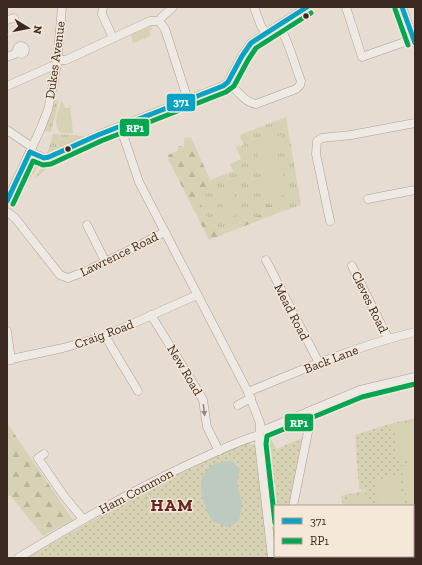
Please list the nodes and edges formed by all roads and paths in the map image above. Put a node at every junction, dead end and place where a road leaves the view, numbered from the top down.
1 (62, 7) edge
2 (104, 7) edge
3 (173, 7) edge
4 (254, 7) edge
5 (308, 7) edge
6 (346, 7) edge
7 (402, 7) edge
8 (159, 21) junction
9 (279, 25) junction
10 (266, 33) junction
11 (113, 38) junction
12 (414, 41) edge
13 (17, 53) dead end
14 (7, 57) edge
15 (57, 62) junction
16 (228, 82) junction
17 (7, 86) edge
18 (188, 100) junction
19 (415, 123) edge
20 (120, 126) junction
21 (7, 130) edge
22 (31, 149) junction
23 (415, 190) edge
24 (368, 199) dead end
25 (7, 201) edge
26 (7, 212) edge
27 (330, 221) dead end
28 (87, 225) dead end
29 (165, 232) junction
30 (266, 260) dead end
31 (105, 261) junction
32 (352, 266) dead end
33 (197, 295) junction
34 (151, 315) junction
35 (7, 331) edge
36 (415, 332) edge
37 (105, 336) junction
38 (388, 338) junction
39 (9, 360) edge
40 (319, 363) junction
41 (415, 378) edge
42 (138, 391) dead end
43 (249, 395) junction
44 (238, 405) dead end
45 (308, 412) junction
46 (260, 432) junction
47 (219, 450) junction
48 (44, 454) dead end
49 (293, 505) edge
50 (83, 519) junction
51 (273, 548) edge
52 (18, 558) edge
53 (272, 558) edge

1 - 15 street, Dukes Avenue
2 - 11 street
3 - 8 street
4 - 10 street
5 - 9 street
6 - 12 street
7 - 12 street
8 - 11 street
8 - 18 street
9 - 10 street
9 - 16 street
10 - 16 street
11 - 15 street
13 - 14 street
15 - 17 street
15 - 22 street, Dukes Avenue
16 - 18 street
18 - 20 street
19 - 27 street
20 - 22 street
20 - 29 street
21 - 22 street
22 - 25 street, Dukes Avenue
23 - 24 street
26 - 31 street, Lawrence Road
28 - 31 street
29 - 31 street, Lawrence Road
29 - 33 street
30 - 40 street, Mead Road
32 - 38 street, Cleves Road
33 - 34 street, Craig Road
33 - 43 street
34 - 37 street, Craig Road
34 -> 47 street, New Road
35 - 39 street
36 - 38 street, Back Lane
37 - 39 street, Craig Road
37 - 42 street
38 - 40 street, Back Lane
40 - 43 street, Back Lane
41 - 45 street, Ham Common
43 - 44 street, Back Lane
43 - 46 street
45 - 46 street, Ham Common
45 - 49 street
46 - 47 street, Ham Common
46 - 51 street
47 - 50 street, Ham Common
48 - 50 street
50 - 52 street, Ham Common
51 - 53 street

